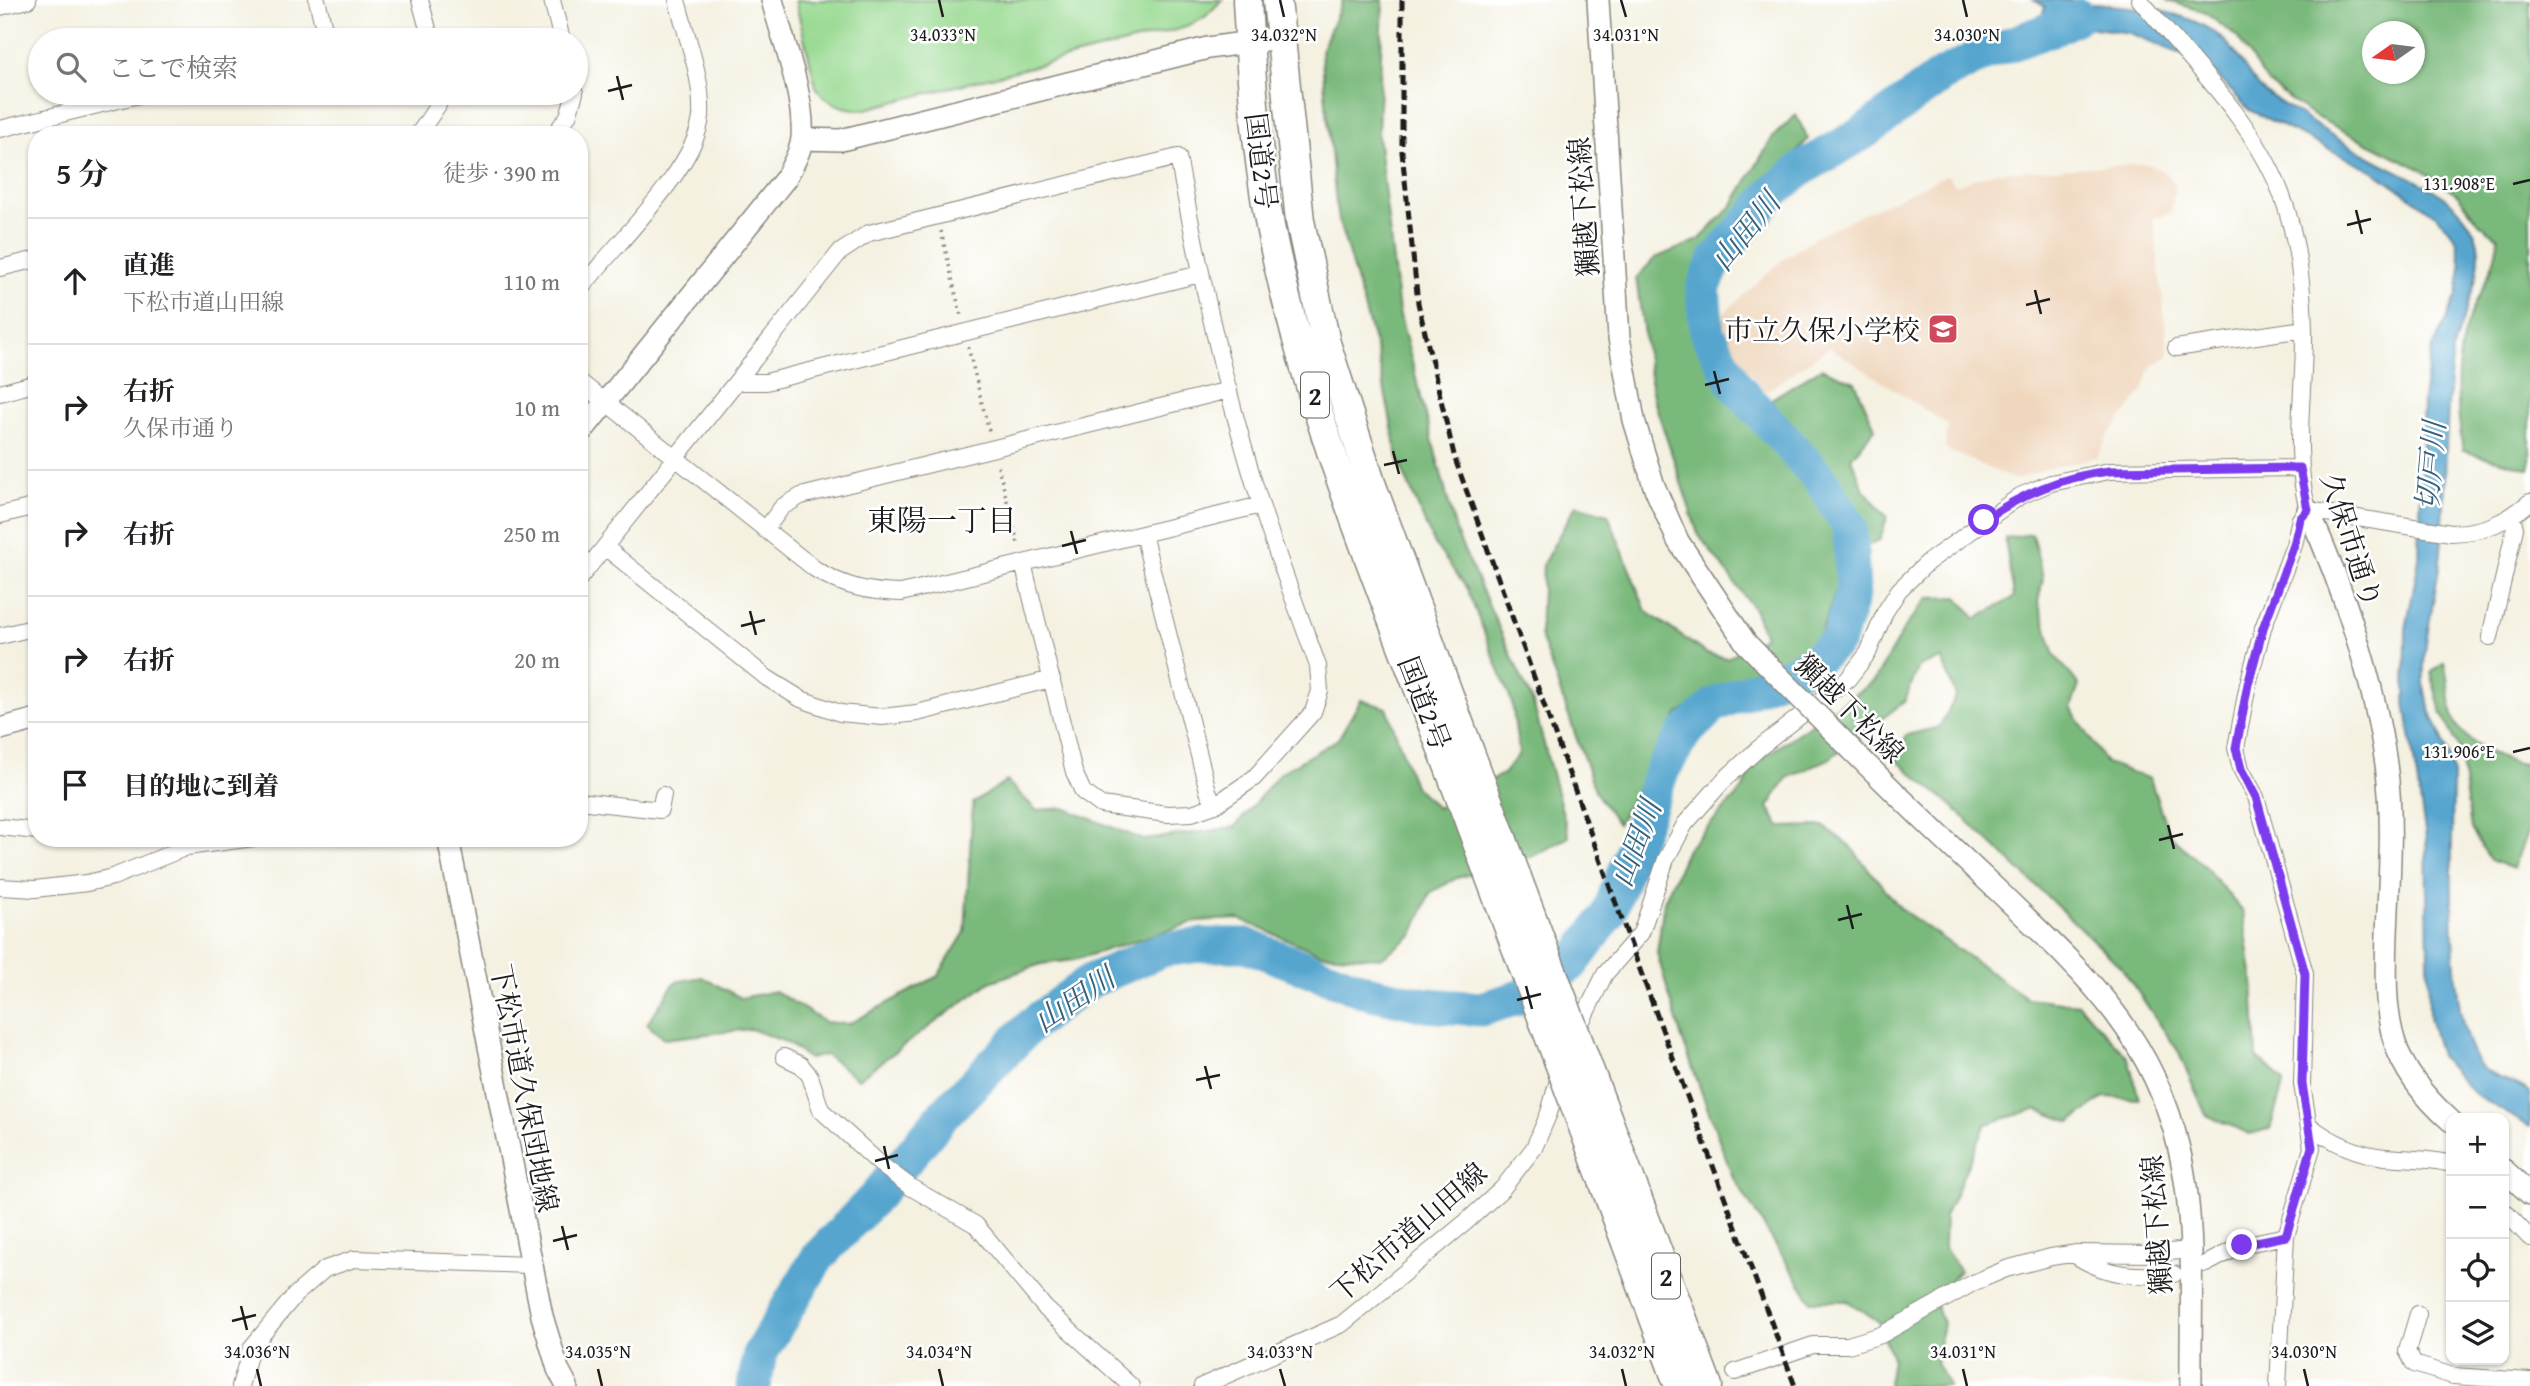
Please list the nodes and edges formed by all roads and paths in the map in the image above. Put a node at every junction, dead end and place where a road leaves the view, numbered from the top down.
1 (28, 0) edge
2 (317, 0) edge
3 (421, 0) edge
4 (552, 0) edge
5 (677, 0) edge
6 (772, 0) edge
7 (1247, 0) edge
8 (1277, 0) edge
9 (1598, 0) edge
10 (2142, 3) edge
11 (0, 7) edge
12 (324, 28) edge
13 (427, 28) edge
14 (559, 28) edge
15 (1279, 38) junction
16 (1249, 40) junction
17 (97, 105) edge
18 (438, 105) edge
19 (571, 105) edge
20 (424, 126) edge
21 (561, 126) edge
22 (0, 129) edge
23 (802, 139) junction
24 (937, 216) junction
25 (28, 261) edge
26 (0, 268) edge
27 (1200, 274) junction
28 (588, 276) edge
29 (2304, 329) junction
30 (965, 334) junction
31 (2176, 348) dead end
32 (738, 382) junction
33 (28, 385) edge
34 (588, 388) edge
35 (1229, 390) junction
36 (0, 393) edge
37 (605, 402) junction
38 (588, 424) edge
39 (993, 448) junction
40 (674, 457) junction
41 (2300, 468) junction
42 (2530, 502) edge
43 (1261, 505) junction
44 (28, 508) edge
45 (2308, 510) junction
46 (0, 515) edge
47 (2512, 517) junction
48 (765, 530) junction
49 (1143, 534) junction
50 (605, 547) junction
51 (1023, 563) junction
52 (588, 568) edge
53 (28, 629) edge
54 (0, 636) edge
55 (2490, 637) dead end
56 (1052, 679) junction
57 (28, 721) edge
58 (0, 729) edge
59 (1463, 768) junction
60 (663, 796) dead end
61 (588, 802) edge
62 (1214, 805) junction
63 (0, 827) edge
64 (28, 830) edge
65 (187, 847) edge
66 (450, 847) edge
67 (0, 887) edge
68 (784, 1057) dead end
69 (2446, 1117) edge
70 (2309, 1125) junction
71 (2446, 1163) edge
72 (1613, 1172) junction
73 (2509, 1175) edge
74 (2530, 1195) edge
75 (2509, 1216) edge
76 (2286, 1236) junction
77 (2530, 1238) edge
78 (2189, 1250) junction
79 (2077, 1253) junction
80 (2206, 1264) dead end
81 (531, 1265) junction
82 (2174, 1274) dead end
83 (2418, 1314) dead end
84 (1735, 1372) dead end
85 (2455, 1381) edge
86 (2530, 1381) edge
87 (240, 1386) edge
88 (567, 1386) edge
89 (1131, 1386) edge
90 (1202, 1386) edge
91 (1679, 1386) edge
92 (1707, 1386) edge
93 (2191, 1386) edge
94 (2278, 1386) edge

1 - 11 street
2 - 12 street
3 - 13 street
4 - 14 street
5 - 28 street
6 - 23 street
7 - 16 highway, 国道2号 / 2
8 - 15 highway, 国道2号 / 2
9 - 78 street, 獺越下松線, bridge
10 - 29 street, 久保市通り
15 - 16 street
15 - 59 highway, 国道2号 / 2
16 - 23 street
16 - 59 highway, 国道2号 / 2
17 - 22 street
18 - 20 street
19 - 21 street
23 - 37 street
24 - 27 street
24 - 30 path
24 - 32 street
25 - 26 street
27 - 30 street
27 - 35 street
29 - 31 street
29 - 41 street, 久保市通り
30 - 32 street
30 - 39 path
32 - 40 street
33 - 36 street
34 - 37 street
35 - 39 street
35 - 43 street
37 - 38 street
37 - 40 street
39 - 48 street
39 - 51 path
40 - 48 street
40 - 50 street
41 - 45 street, 久保市通り
41 - 90 street, 下松市道山田線
42 - 47 street
43 - 49 street
43 - 62 street
44 - 46 street
45 - 47 street
45 - 69 street, 久保市通り
45 - 70 street
47 - 55 street
48 - 51 street
49 - 51 street
49 - 62 street
50 - 52 street
50 - 56 street
51 - 56 street
53 - 54 street
56 - 62 street
57 - 58 street
59 - 72 highway, 国道2号 / 2, bridge
60 - 61 street
63 - 64 street
65 - 67 street
66 - 81 street, 下松市道久保団地線
68 - 89 street
70 - 71 street
70 - 76 street
72 - 91 highway, 国道2号 / 2
72 - 92 highway, 国道2号 / 2
73 - 74 street
75 - 77 street
76 - 80 street
76 - 94 street
78 - 79 street
78 - 93 street, 獺越下松線
79 - 82 street
79 - 84 street
81 - 87 street
81 - 88 street, 下松市道久保団地線
83 - 85 street
85 - 86 street

